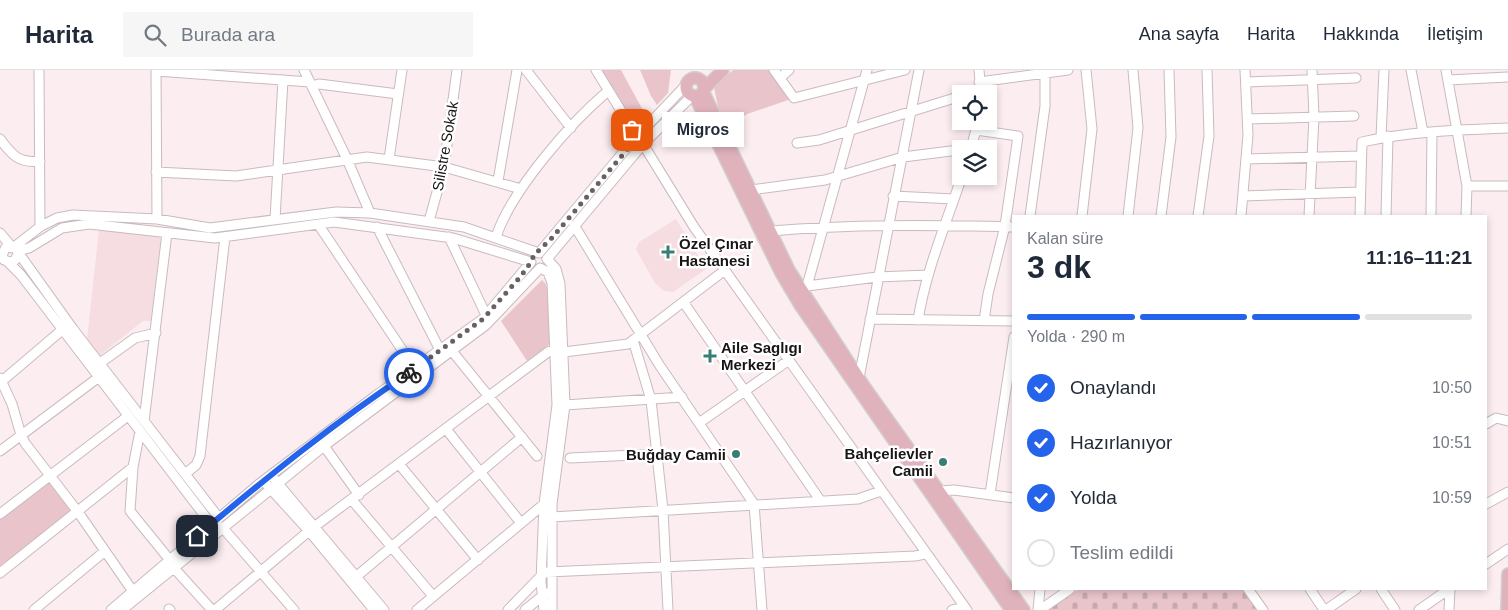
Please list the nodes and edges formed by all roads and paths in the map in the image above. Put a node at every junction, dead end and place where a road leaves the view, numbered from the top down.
1 (39, 70) edge
2 (304, 70) edge
3 (402, 70) edge
4 (457, 70) edge
5 (517, 70) edge
6 (526, 70) edge
7 (596, 70) edge
8 (681, 70) edge
9 (708, 70) edge
10 (722, 70) edge
11 (789, 70) edge
12 (867, 70) edge
13 (905, 70) edge
14 (919, 70) edge
15 (979, 70) edge
16 (1068, 70) edge
17 (1086, 70) edge
18 (1134, 70) edge
19 (1169, 70) edge
20 (1207, 70) edge
21 (1245, 70) edge
22 (1312, 70) edge
23 (1384, 70) edge
24 (1411, 70) edge
25 (1446, 70) edge
26 (156, 71) edge
27 (1044, 73) junction
28 (777, 74) edge
29 (1508, 77) edge
30 (1356, 78) dead end
31 (283, 80) junction
32 (865, 80) junction
33 (1313, 80) junction
34 (1448, 80) junction
35 (979, 82) junction
36 (1247, 82) junction
37 (311, 84) junction
38 (695, 85) edge
39 (979, 85) edge
40 (608, 91) junction
41 (398, 94) junction
42 (952, 99) edge
43 (912, 112) junction
44 (1354, 116) dead end
45 (1314, 117) junction
46 (1248, 119) junction
47 (571, 128) junction
48 (1508, 128) edge
49 (851, 130) junction
50 (993, 130) edge
51 (1457, 130) junction
52 (1428, 132) junction
53 (1384, 137) junction
54 (0, 139) edge
55 (640, 141) junction
56 (797, 143) dead end
57 (952, 151) edge
58 (1361, 156) junction
59 (903, 157) junction
60 (1313, 157) junction
61 (347, 159) junction
62 (389, 159) junction
63 (1246, 159) junction
64 (40, 161) junction
65 (444, 167) junction
66 (277, 170) junction
67 (156, 172) junction
68 (838, 177) junction
69 (498, 181) junction
70 (959, 185) edge
71 (1467, 186) junction
72 (1508, 186) edge
73 (521, 190) junction
74 (751, 190) junction
75 (1360, 192) junction
76 (1310, 195) junction
77 (893, 196) junction
78 (1244, 196) junction
79 (954, 199) junction
80 (370, 213) junction
81 (1030, 215) edge
82 (1082, 215) edge
83 (1128, 215) edge
84 (1161, 215) edge
85 (1198, 215) edge
86 (1241, 215) edge
87 (1309, 215) edge
88 (1360, 215) edge
89 (1386, 215) edge
90 (1431, 215) edge
91 (1466, 215) edge
92 (157, 219) junction
93 (275, 220) junction
94 (429, 220) junction
95 (318, 224) junction
96 (574, 224) junction
97 (887, 225) junction
98 (823, 226) junction
99 (942, 226) junction
100 (1009, 226) edge
101 (40, 227) junction
102 (377, 227) junction
103 (771, 231) junction
104 (167, 233) junction
105 (0, 234) edge
106 (225, 237) junction
107 (449, 237) junction
108 (496, 237) junction
109 (15, 249) junction
110 (538, 253) junction
111 (2, 258) edge
112 (547, 259) junction
113 (531, 262) junction
114 (540, 268) junction
115 (725, 270) junction
116 (928, 275) junction
117 (877, 277) junction
118 (804, 288) junction
119 (684, 303) junction
120 (486, 315) junction
121 (870, 319) junction
122 (918, 320) junction
123 (984, 321) junction
124 (1012, 322) edge
125 (62, 330) junction
126 (156, 333) junction
127 (641, 335) junction
128 (633, 340) junction
129 (440, 350) junction
130 (1012, 350) edge
131 (452, 351) junction
132 (559, 351) junction
133 (789, 360) junction
134 (100, 362) junction
135 (415, 369) junction
136 (99, 377) junction
137 (858, 378) junction
138 (1, 379) edge
139 (745, 390) junction
140 (488, 397) junction
141 (682, 397) junction
142 (651, 400) junction
143 (565, 405) junction
144 (128, 416) junction
145 (144, 421) junction
146 (1488, 421) edge
147 (1508, 421) edge
148 (700, 423) junction
149 (446, 429) junction
150 (140, 432) junction
151 (21, 435) junction
152 (522, 438) junction
153 (324, 446) junction
154 (0, 451) edge
155 (656, 454) junction
156 (537, 456) dead end
157 (570, 458) dead end
158 (399, 464) junction
159 (133, 468) junction
160 (480, 473) junction
161 (185, 474) junction
162 (50, 475) junction
163 (268, 478) junction
164 (274, 487) junction
165 (881, 491) junction
166 (940, 491) junction
167 (1508, 492) edge
168 (990, 494) junction
169 (355, 497) junction
170 (1012, 498) edge
171 (820, 500) junction
172 (1487, 503) edge
173 (544, 504) junction
174 (754, 504) junction
175 (436, 509) junction
176 (662, 510) junction
177 (78, 512) junction
178 (0, 514) edge
179 (552, 516) junction
180 (219, 518) junction
181 (211, 524) junction
182 (522, 524) junction
183 (222, 527) junction
184 (312, 529) junction
185 (391, 548) junction
186 (1508, 549) edge
187 (105, 551) junction
188 (925, 554) junction
189 (478, 560) junction
190 (171, 563) junction
191 (758, 563) junction
192 (1487, 563) edge
193 (665, 568) junction
194 (261, 571) junction
195 (552, 572) junction
196 (0, 573) edge
197 (1508, 574) edge
198 (542, 575) junction
199 (357, 576) junction
200 (552, 589) junction
201 (132, 590) junction
202 (1040, 590) edge
203 (1069, 590) edge
204 (1311, 590) edge
205 (1355, 590) edge
206 (1382, 590) edge
207 (1449, 590) edge
208 (1450, 590) edge
209 (1250, 592) edge
210 (542, 594) junction
211 (433, 596) junction
212 (421, 608) edge
213 (966, 608) edge
214 (34, 610) edge
215 (111, 610) edge
216 (122, 610) edge
217 (213, 610) edge
218 (294, 610) edge
219 (374, 610) edge
220 (384, 610) edge
221 (508, 610) edge
222 (525, 610) edge
223 (544, 610) edge
224 (552, 610) edge
225 (668, 610) edge
226 (762, 610) edge
227 (952, 610) edge
228 (1011, 610) edge
229 (1024, 610) edge
230 (1039, 610) edge
231 (1263, 610) edge
232 (1325, 610) edge
233 (1396, 610) edge
234 (1420, 610) edge
235 (1449, 610) edge
236 (1507, 610) edge

1 - 64 street
2 - 37 street
3 - 41 street
4 - 65 street, Silistre Sokak
5 - 69 street
6 - 47 street
7 - 40 street
8 - 38 main road
9 - 38 main road
10 - 38 main road
11 - 28 street
12 - 32 street
13 - 32 street
14 - 43 street
15 - 35 street
16 - 27 street
17 - 82 street
18 - 83 street
19 - 84 street
20 - 85 street
21 - 36 street
22 - 33 street
23 - 53 street
24 - 52 street
25 - 34 street
26 - 31 street
26 - 67 street
27 - 35 street
27 - 81 street
28 - 32 street
29 - 34 street
30 - 33 street
31 - 37 street
31 - 66 street
32 - 49 street
33 - 36 street
33 - 45 street
34 - 51 street
35 - 39 street
36 - 46 street
37 - 41 street
37 - 61 street
38 - 55 street
38 - 55 street
38 - 74 main road
38 - 228 main road
40 - 47 street
40 - 55 street
41 - 62 street
42 - 43 street
43 - 49 street
43 - 59 street
44 - 45 street
45 - 46 street
45 - 60 street
46 - 63 street
47 - 73 street
48 - 51 street
49 - 56 street
49 - 68 street
50 - 100 street
51 - 52 street
51 - 71 street
52 - 53 street
52 - 90 street
53 - 58 street
53 - 89 street
54 - 64 street
55 - 96 street
55 - 110 street
55 - 115 street
57 - 59 street
58 - 60 street
58 - 75 street
59 - 68 street
59 - 77 street
60 - 63 street
60 - 76 street
61 - 62 street
61 - 66 street
61 - 80 street
62 - 65 street
63 - 78 street
64 - 101 street
65 - 69 street
65 - 94 street, Silistre Sokak
66 - 67 street
66 - 93 street
67 - 92 street
68 - 74 street
68 - 98 street
69 - 73 street
70 - 79 street
71 - 72 street
71 - 91 street
73 - 108 street
74 - 103 main road
75 - 76 street
75 - 88 street
76 - 78 street
76 - 87 street
77 - 79 street
77 - 97 street
78 - 86 street
79 - 99 street
80 - 93 street
80 - 94 street
92 - 93 street
92 - 101 street
94 - 108 street
95 - 102 street
95 - 106 street
95 - 135 street
96 - 112 street
96 - 127 street
97 - 98 street
97 - 99 street
97 - 117 street
98 - 103 street
98 - 118 street
99 - 100 street
99 - 116 street
100 - 123 street
101 - 109 street
102 - 107 street
102 - 129 street
103 - 118 main road
104 - 106 street
104 - 109 street
104 - 126 street
105 - 109 street
106 - 161 street
107 - 113 street
107 - 120 street
108 - 110 street
109 - 111 street
109 - 111 street
109 - 134 street
110 - 112 street
110 - 113 street
111 - 125 street
112 - 114 street
112 - 132 street
113 - 114 street
113 - 120 street
114 - 131 street
114 - 132 street
115 - 119 street
115 - 133 street
116 - 117 street
116 - 122 street
117 - 118 street
117 - 121 street
118 - 137 main road
119 - 127 street
119 - 139 street
120 - 129 street
121 - 122 street
121 - 137 street
122 - 123 street
123 - 124 street
125 - 136 street
125 - 138 street
126 - 134 street
126 - 145 street
127 - 128 street
127 - 141 street
128 - 132 street
128 - 142 street
129 - 135 street
130 - 168 street
131 - 140 street
131 - 153 street
132 - 140 street
132 - 143 street
132 - 173 street
133 - 139 street
133 - 165 street
134 - 145 street
135 - 163 street
136 - 144 street
136 - 151 street
137 - 166 main road
138 - 151 street
139 - 148 street
139 - 171 street
140 - 149 street
140 - 152 street
141 - 142 street
141 - 148 street
142 - 143 street
142 - 155 street
143 - 179 street
144 - 150 street
144 - 162 street
145 - 161 street
146 - 147 street
148 - 174 street
149 - 158 street
149 - 160 street
150 - 159 street
150 - 181 street
151 - 154 street
151 - 162 street
152 - 156 street
152 - 160 street
153 - 164 street
153 - 169 street
155 - 157 street
155 - 176 street
158 - 169 street
158 - 175 street
159 - 177 street
159 - 190 street
160 - 175 street
160 - 182 street
161 - 180 street
162 - 177 street
162 - 178 street
163 - 164 street
163 - 180 street
164 - 183 street
164 - 184 street
165 - 171 street
165 - 188 street
166 - 168 street
166 - 229 main road
167 - 172 street
168 - 170 street
169 - 184 street
169 - 185 street
171 - 174 street
173 - 182 street
173 - 198 street
174 - 176 street
174 - 191 street
175 - 185 street
175 - 189 street
176 - 179 street
176 - 193 street
177 - 187 street
177 - 196 street
179 - 195 street
180 - 181 street
181 - 190 street
182 - 189 street
183 - 190 street
183 - 194 street
184 - 194 street
184 - 199 street
184 - 219 street
185 - 199 street
185 - 211 street
186 - 192 street
187 - 201 street
187 - 214 street
188 - 191 street
188 - 213 street
189 - 211 street
190 - 201 street
190 - 216 street
190 - 217 street
191 - 193 street
191 - 226 street
193 - 195 street
193 - 225 street
194 - 217 street
194 - 218 street
195 - 198 street
195 - 200 street
197 - 236 main road
198 - 210 street
198 - 221 street
199 - 220 street
200 - 210 street
200 - 224 street
201 - 215 street
202 - 230 street
203 - 230 street
204 - 232 street
205 - 232 street
206 - 233 street
207 - 234 street
208 - 235 street
209 - 231 street
210 - 222 street
210 - 223 street
211 - 212 street
213 - 227 street

